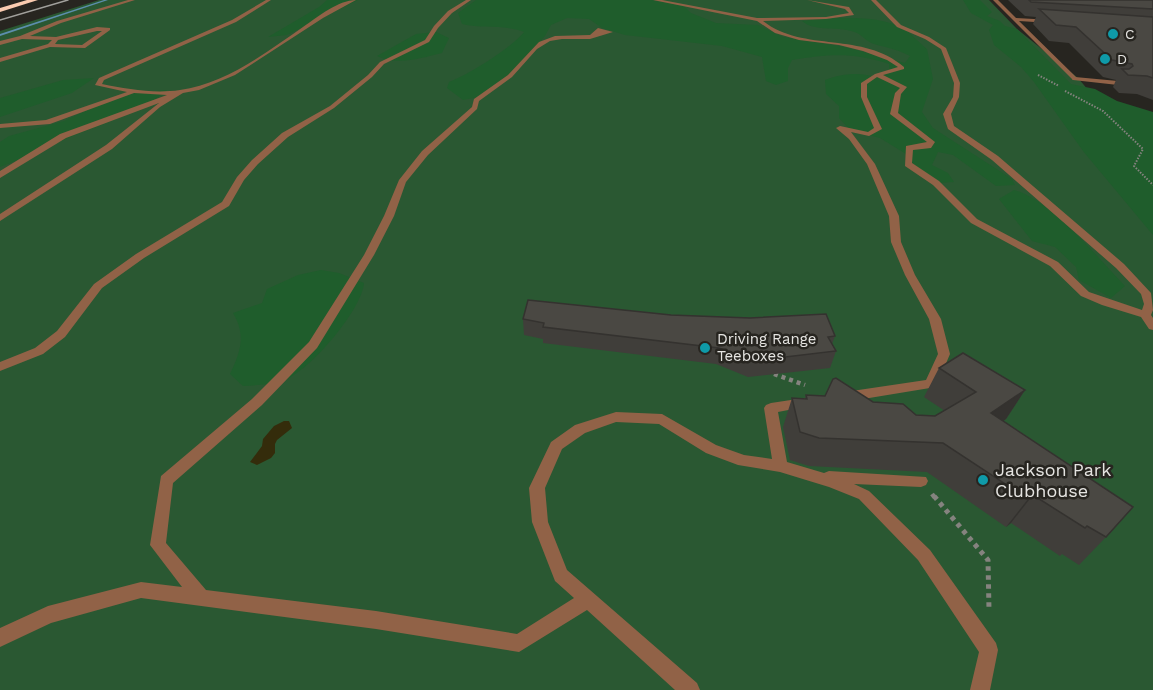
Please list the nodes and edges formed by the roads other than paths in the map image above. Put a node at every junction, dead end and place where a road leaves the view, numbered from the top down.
1 (9, 0) edge
2 (35, 0) edge
3 (133, 0) edge
4 (269, 0) edge
5 (354, 0) edge
6 (469, 0) edge
7 (655, 0) edge
8 (809, 0) edge
9 (873, 0) edge
10 (995, 0) edge
11 (0, 3) edge
12 (0, 10) edge
13 (1015, 19) junction
14 (757, 20) junction
15 (1061, 22) edge
16 (590, 36) dead end
17 (22, 37) junction
18 (56, 39) junction
19 (0, 42) edge
20 (50, 45) junction
21 (0, 60) edge
22 (878, 75) junction
23 (1118, 83) dead end
24 (139, 91) junction
25 (181, 92) junction
26 (0, 126) edge
27 (0, 175) edge
28 (0, 218) edge
29 (1145, 315) junction
30 (1153, 326) edge
31 (0, 367) edge
32 (780, 466) junction
33 (813, 476) junction
34 (921, 481) road end
35 (200, 596) junction
36 (587, 600) junction
37 (0, 639) edge
38 (690, 690) edge
39 (980, 690) edge

1 - 11 highway
2 - 12 highway
3 - 17 street
4 - 24 street
5 - 25 street
6 - 31 street
7 - 14 street
8 - 14 street
9 - 29 street
10 - 13 street
13 - 15 street
13 - 23 street
14 - 22 street
16 - 35 street
17 - 18 street
17 - 19 street
18 - 20 street
18 - 20 street
20 - 21 street
22 - 29 street
22 - 32 street
24 - 25 street
24 - 26 street
25 - 27 street
25 - 28 street
29 - 30 street
32 - 33 street
32 - 36 street
33 - 34 street
33 - 39 street
35 - 36 street
35 - 37 street
36 - 38 street

